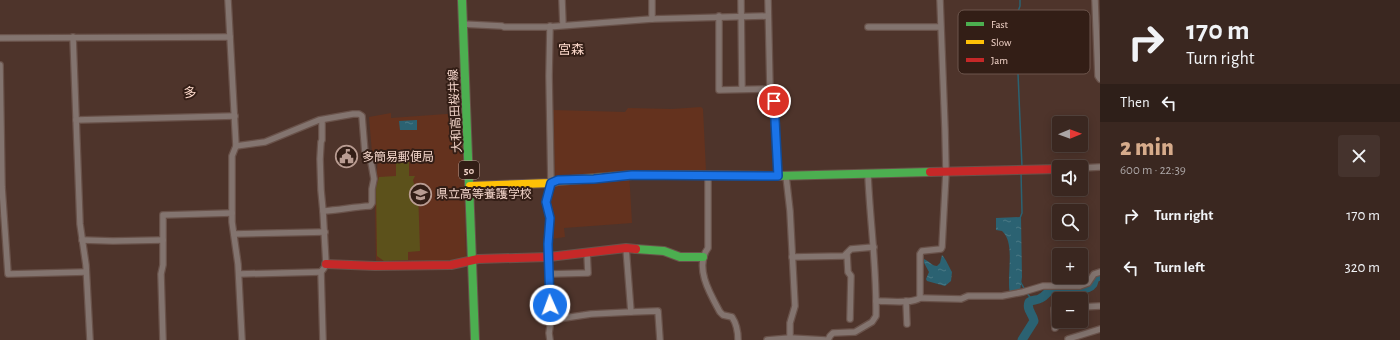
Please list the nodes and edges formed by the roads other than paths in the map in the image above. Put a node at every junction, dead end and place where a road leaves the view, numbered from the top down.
1 (228, 0) edge
2 (462, 0) edge
3 (562, 0) edge
4 (652, 0) edge
5 (741, 0) edge
6 (768, 0) edge
7 (940, 0) edge
8 (1095, 0) edge
9 (718, 16) junction
10 (741, 16) junction
11 (768, 16) junction
12 (652, 19) junction
13 (462, 24) junction
14 (563, 25) junction
15 (550, 26) junction
16 (868, 27) dead end
17 (940, 27) junction
18 (73, 37) junction
19 (230, 37) junction
20 (0, 38) edge
21 (0, 65) edge
22 (1100, 79) edge
23 (742, 89) junction
24 (770, 89) junction
25 (235, 116) junction
26 (76, 120) junction
27 (322, 120) junction
28 (236, 146) junction
29 (1100, 167) edge
30 (1088, 168) edge
31 (1052, 169) edge
32 (946, 172) junction
33 (868, 175) junction
34 (782, 176) junction
35 (708, 177) junction
36 (551, 183) junction
37 (470, 186) junction
38 (323, 211) junction
39 (232, 214) junction
40 (325, 232) junction
41 (234, 234) junction
42 (82, 240) junction
43 (163, 240) junction
44 (874, 247) junction
45 (626, 248) junction
46 (587, 253) junction
47 (847, 254) junction
48 (549, 257) junction
49 (703, 257) junction
50 (792, 257) junction
51 (473, 261) junction
52 (326, 264) junction
53 (86, 272) junction
54 (321, 272) junction
55 (1100, 272) edge
56 (238, 274) junction
57 (550, 274) junction
58 (920, 298) junction
59 (876, 301) junction
60 (906, 301) junction
61 (1100, 306) edge
62 (1088, 307) edge
63 (631, 312) junction
64 (850, 319) dead end
65 (551, 320) junction
66 (907, 324) dead end
67 (1100, 329) edge
68 (790, 338) junction
69 (1068, 339) dead end
70 (90, 340) edge
71 (163, 340) edge
72 (242, 340) edge
73 (323, 340) edge
74 (475, 340) edge
75 (550, 340) edge
76 (660, 340) edge
77 (738, 340) edge
78 (767, 340) edge
79 (826, 340) edge

1 - 19 street
2 - 13 street, 大和高田桜井線 / 50
3 - 14 street
4 - 12 street
5 - 10 street
6 - 11 street
7 - 17 street
8 - 22 street
9 - 10 street
9 - 12 street
9 - 23 street
10 - 11 street
10 - 23 street
11 - 24 street
12 - 14 street
13 - 15 street
13 - 37 street, 大和高田桜井線 / 50
14 - 15 street
15 - 36 street
16 - 17 street
17 - 32 street
18 - 19 street
18 - 20 street
18 - 26 street
19 - 25 street
21 - 53 street
23 - 24 street
24 - 34 street
25 - 26 street
25 - 28 street
26 - 42 street
27 - 28 street
27 - 38 street
27 - 38 street
28 - 39 street
29 - 30 street
31 - 32 street
32 - 33 street
32 - 58 street
33 - 34 street
33 - 44 street
34 - 35 street
34 - 50 street
35 - 36 street
35 - 49 street
36 - 37 street
36 - 48 street
37 - 51 street, 大和高田桜井線 / 50
38 - 40 street
39 - 41 street
39 - 43 street
40 - 41 street
40 - 52 street
41 - 56 street
42 - 43 street
42 - 53 street
43 - 71 street
44 - 47 street
44 - 59 street
45 - 46 street
45 - 49 street
45 - 63 street
46 - 48 street
46 - 57 street
47 - 50 street
47 - 64 street
48 - 51 street
48 - 57 street
49 - 77 street
50 - 68 street
51 - 52 street
51 - 74 street, 大和高田桜井線 / 50
52 - 54 street
53 - 70 street
54 - 56 street
54 - 73 street
55 - 58 street
56 - 72 street
57 - 65 street
58 - 60 street
59 - 60 street
59 - 79 street
60 - 66 street
61 - 62 street
63 - 65 street
63 - 76 street
65 - 75 street
67 - 69 street
68 - 78 street
68 - 79 street

